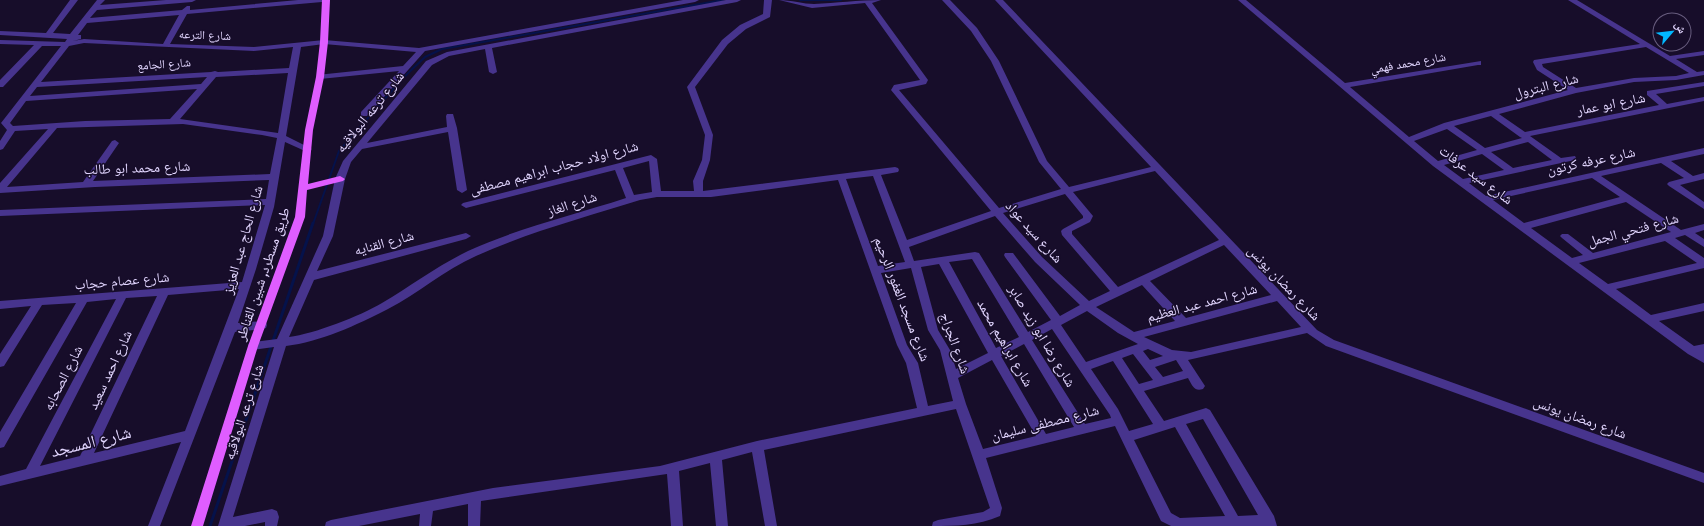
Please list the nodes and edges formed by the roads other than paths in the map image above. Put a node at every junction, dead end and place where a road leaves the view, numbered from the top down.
1 (74, 0) edge
2 (101, 0) edge
3 (191, 0) edge
4 (322, 0) edge
5 (326, 0) edge
6 (695, 0) edge
7 (736, 0) edge
8 (768, 0) edge
9 (783, 0) edge
10 (878, 0) edge
11 (946, 0) edge
12 (999, 0) edge
13 (1242, 0) edge
14 (1572, 0) edge
15 (866, 1) junction
16 (95, 8) junction
17 (185, 12) junction
18 (85, 21) junction
19 (0, 33) edge
20 (46, 34) junction
21 (74, 36) junction
22 (84, 41) junction
23 (0, 42) edge
24 (321, 42) junction
25 (36, 43) junction
26 (67, 44) junction
27 (300, 45) junction
28 (1646, 45) junction
29 (165, 46) junction
30 (488, 46) junction
31 (425, 50) junction
32 (1704, 53) edge
33 (436, 56) junction
34 (1669, 58) junction
35 (1478, 63) dead end
36 (405, 68) junction
37 (293, 70) junction
38 (493, 72) dead end
39 (215, 73) junction
40 (1700, 74) edge
41 (320, 77) junction
42 (1704, 79) edge
43 (1704, 84) edge
44 (0, 85) edge
45 (36, 85) junction
46 (203, 86) junction
47 (1343, 86) junction
48 (1575, 91) junction
49 (24, 99) junction
50 (1704, 99) edge
51 (1666, 107) junction
52 (1492, 113) junction
53 (364, 114) dead end
54 (450, 116) dead end
55 (173, 121) junction
56 (1447, 125) junction
57 (55, 126) junction
58 (12, 128) junction
59 (453, 128) junction
60 (1526, 137) junction
61 (282, 138) junction
62 (1408, 140) junction
63 (115, 143) dead end
64 (0, 147) edge
65 (359, 147) junction
66 (308, 149) junction
67 (1484, 151) junction
68 (1704, 151) edge
69 (1572, 158) dead end
70 (1663, 160) junction
71 (1560, 161) junction
72 (1436, 164) junction
73 (618, 166) junction
74 (1156, 168) junction
75 (895, 170) dead end
76 (1511, 171) junction
77 (876, 173) junction
78 (1593, 175) junction
79 (1704, 176) edge
80 (841, 177) junction
81 (275, 178) junction
82 (1691, 179) junction
83 (338, 180) junction
84 (1460, 182) junction
85 (86, 184) junction
86 (304, 188) junction
87 (0, 189) edge
88 (462, 190) dead end
89 (1066, 191) junction
90 (657, 194) junction
91 (699, 195) junction
92 (1628, 198) junction
93 (631, 199) junction
94 (1484, 199) junction
95 (270, 202) junction
96 (466, 205) dead end
97 (1704, 206) edge
98 (996, 212) junction
99 (0, 213) edge
100 (1522, 227) junction
101 (1704, 227) edge
102 (1682, 232) junction
103 (466, 236) dead end
104 (1565, 236) dead end
105 (1665, 236) junction
106 (1225, 241) junction
107 (1704, 244) edge
108 (904, 245) junction
109 (1009, 255) dead end
110 (1591, 256) junction
111 (942, 259) junction
112 (1570, 262) junction
113 (913, 264) junction
114 (1704, 264) edge
115 (875, 270) junction
116 (310, 277) junction
117 (1143, 279) junction
118 (246, 285) junction
119 (1606, 288) junction
120 (164, 292) junction
121 (1116, 292) junction
122 (123, 295) junction
123 (1279, 297) junction
124 (84, 298) junction
125 (39, 302) junction
126 (0, 305) edge
127 (1088, 306) junction
128 (1704, 307) edge
129 (1649, 319) junction
130 (1056, 322) junction
131 (1183, 322) junction
132 (262, 325) junction
133 (231, 328) junction
134 (1309, 329) junction
135 (1133, 336) junction
136 (1026, 338) junction
137 (281, 343) junction
138 (1149, 344) junction
139 (253, 346) junction
140 (1704, 348) edge
141 (1135, 349) junction
142 (1692, 351) junction
143 (994, 354) junction
144 (1115, 356) junction
145 (1178, 356) junction
146 (1704, 360) edge
147 (0, 364) edge
148 (1148, 365) junction
149 (1085, 367) junction
150 (1191, 373) junction
151 (952, 376) junction
152 (1161, 382) junction
153 (1199, 386) dead end
154 (1137, 389) junction
155 (960, 404) junction
156 (923, 411) junction
157 (1118, 421) junction
158 (1178, 421) junction
159 (1162, 426) junction
160 (1082, 430) junction
161 (189, 435) junction
162 (1126, 437) junction
163 (1044, 440) junction
164 (0, 443) edge
165 (757, 446) junction
166 (979, 454) junction
167 (716, 457) junction
168 (84, 461) junction
169 (673, 468) junction
170 (30, 474) junction
171 (1704, 478) edge
172 (0, 482) edge
173 (475, 497) junction
174 (427, 507) junction
175 (1235, 522) junction
176 (1270, 523) edge
177 (225, 525) edge
178 (154, 526) edge
179 (197, 526) edge
180 (271, 526) edge
181 (331, 526) edge
182 (425, 526) edge
183 (474, 526) edge
184 (677, 526) edge
185 (722, 526) edge
186 (771, 526) edge
187 (938, 526) edge

1 - 20 street
2 - 16 street
3 - 16 street
3 - 17 street
4 - 17 street
5 - 24 main road, طريق مسطرد, شبين القناطر
6 - 31 street, شارع ترعه البولاقيه
7 - 30 street
8 - 91 street
9 - 15 street
10 - 15 street
11 - 89 street
12 - 74 street, شارع رمضان يونس
13 - 47 street, شارع سيد عرفات
14 - 28 street
15 - 98 street, شارع سيد عواد
16 - 18 street
17 - 18 street
17 - 29 street
18 - 21 street
19 - 20 street, شارع الترعه
20 - 21 street, شارع الترعه
20 - 25 street
21 - 22 street, شارع الترعه
21 - 26 street
22 - 26 street, شارع الترعه
22 - 29 street, شارع الترعه
23 - 25 street, شارع الترعه
24 - 27 street, شارع الترعه
24 - 31 street, شارع ترعه البولاقيه
24 - 41 main road, طريق مسطرد, شبين القناطر
25 - 26 street, شارع الترعه
25 - 44 street
26 - 45 street
27 - 29 street, شارع الترعه
27 - 37 street, شارع الحاج عبد العزيز
28 - 34 street
28 - 48 street
30 - 33 street
30 - 38 street
31 - 33 street
31 - 36 street
32 - 34 street
33 - 65 street, شارع ترعه البولاقيه
34 - 40 street
35 - 47 street, شارع محمد فهمي
36 - 41 street
36 - 53 street
37 - 39 street, شارع الجامع
37 - 61 street, شارع الحاج عبد العزيز
39 - 45 street, شارع الجامع
39 - 46 street
40 - 42 street
40 - 48 street, شارع البترول
41 - 66 main road, طريق مسطرد, شبين القناطر
43 - 51 street
45 - 49 street
46 - 49 street
46 - 55 street
47 - 62 street, شارع سيد عرفات
48 - 52 street, شارع البترول
49 - 58 street
50 - 51 street, شارع ابو عمار
51 - 60 street, شارع ابو عمار
52 - 56 street, شارع البترول
52 - 60 street
54 - 59 street
55 - 57 street
55 - 61 street
56 - 62 street, شارع البترول
56 - 67 street
57 - 58 street
57 - 87 street
58 - 64 street
59 - 65 street
59 - 88 street
60 - 67 street, شارع ابو عمار
60 - 71 street
61 - 66 street
61 - 81 street, شارع الحاج عبد العزيز
62 - 72 street, شارع سيد عرفات
63 - 85 street
65 - 83 street, شارع ترعه البولاقيه
66 - 86 main road, طريق مسطرد, شبين القناطر
67 - 72 street, شارع ابو عمار
67 - 76 street
68 - 70 street, شارع عرفه كرتون
69 - 71 street
70 - 78 street, شارع عرفه كرتون
70 - 82 street
71 - 76 street
72 - 84 street, شارع سيد عرفات
73 - 90 street, شارع اولاد حجاب ابراهيم مصطفى
73 - 93 street
73 - 96 street, شارع اولاد حجاب ابراهيم مصطفى
74 - 89 street
74 - 106 street, شارع رمضان يونس
75 - 77 street, شارع الغاز
76 - 84 street
77 - 80 street, شارع الغاز
77 - 108 street, شارع الجراج
78 - 92 street
78 - 94 street, شارع عرفه كرتون
79 - 82 street
80 - 91 street, شارع الغاز
80 - 115 street, شارع مسجد الغفور الرحيم
81 - 85 street, شارع محمد ابو طالب
81 - 95 street, شارع الحاج عبد العزيز
82 - 97 street
83 - 86 main road
83 - 116 street, شارع ترعه البولاقيه
84 - 94 street, شارع سيد عرفات
85 - 87 street, شارع محمد ابو طالب
86 - 132 main road, طريق مسطرد, شبين القناطر
89 - 98 street
89 - 121 street
90 - 91 street, شارع الغاز
90 - 93 street, شارع الغاز
92 - 100 street
92 - 102 street
93 - 137 street, شارع الغاز
94 - 100 street, شارع سيد عرفات
95 - 99 street
95 - 118 street, شارع الحاج عبد العزيز
98 - 108 street
98 - 127 street, شارع سيد عواد
100 - 112 street, شارع سيد عرفات
101 - 102 street, شارع فتحي الجمل
102 - 105 street, شارع فتحي الجمل
102 - 107 street
103 - 116 street, شارع القنايه
104 - 110 street
105 - 110 street, شارع فتحي الجمل
105 - 114 street
106 - 117 street
106 - 123 street, شارع رمضان يونس
108 - 113 street, شارع الجراج
109 - 130 street
110 - 112 street, شارع فتحي الجمل
111 - 113 street
111 - 136 street, شارع رضا ابو زيد صابر
111 - 143 street, شارع ابراهيم محمد
112 - 119 street, شارع سيد عرفات
113 - 115 street
113 - 151 street, شارع الجراج
114 - 119 street
115 - 156 street, شارع مسجد الغفور الرحيم
116 - 137 street, شارع ترعه البولاقيه
117 - 121 street
117 - 131 street
118 - 120 street, شارع عصام حجاب
118 - 133 street, شارع الحاج عبد العزيز
119 - 129 street, شارع سيد عرفات
120 - 122 street, شارع عصام حجاب
120 - 168 street, شارع احمد سعيد
121 - 127 street
122 - 124 street, شارع عصام حجاب
122 - 170 street, شارع الصحابه
123 - 131 street, شارع احمد عبد العظيم
123 - 134 street, شارع رمضان يونس
124 - 125 street, شارع عصام حجاب
124 - 164 street
125 - 126 street, شارع عصام حجاب
125 - 147 street
127 - 130 street
127 - 135 street, شارع سيد عواد
128 - 129 street
129 - 142 street, شارع سيد عرفات
130 - 136 street
130 - 149 street
131 - 135 street, شارع احمد عبد العظيم
132 - 133 street
132 - 139 main road, طريق مسطرد, شبين القناطر
133 - 161 street, شارع الحاج عبد العزيز
134 - 145 street
134 - 171 street, شارع رمضان يونس
135 - 138 street, شارع سيد عواد
136 - 143 street
136 - 160 street, شارع رضا ابو زيد صابر
137 - 139 street, شارع الغاز
137 - 177 street, شارع ترعه البولاقيه
138 - 141 street
138 - 145 street, شارع سيد عواد
139 - 179 main road, طريق مسطرد, شبين القناطر
140 - 142 street
141 - 144 street
141 - 148 street
142 - 146 street, شارع سيد عرفات
143 - 151 street
143 - 163 street, شارع ابراهيم محمد
144 - 149 street
144 - 154 street
145 - 148 street
145 - 150 street
148 - 152 street
149 - 157 street
150 - 152 street
150 - 153 street
151 - 155 street, شارع الجراج
152 - 154 street
154 - 159 street
155 - 156 street
155 - 166 street, شارع الجراج
156 - 165 street
157 - 160 street, شارع مصطفى سليمان
157 - 162 street
158 - 159 street
158 - 175 street
158 - 176 street
159 - 162 street
160 - 163 street, شارع مصطفى سليمان
161 - 168 street, شارع المسجد
161 - 178 street, شارع الحاج عبد العزيز
162 - 175 street
163 - 166 street, شارع مصطفى سليمان
165 - 167 street
165 - 186 street
166 - 187 street, شارع الجراج
167 - 169 street
167 - 185 street
168 - 170 street, شارع المسجد
169 - 173 street
169 - 184 street
170 - 172 street, شارع المسجد
173 - 174 street
173 - 183 street
174 - 181 street
174 - 182 street
175 - 176 street
177 - 180 street

